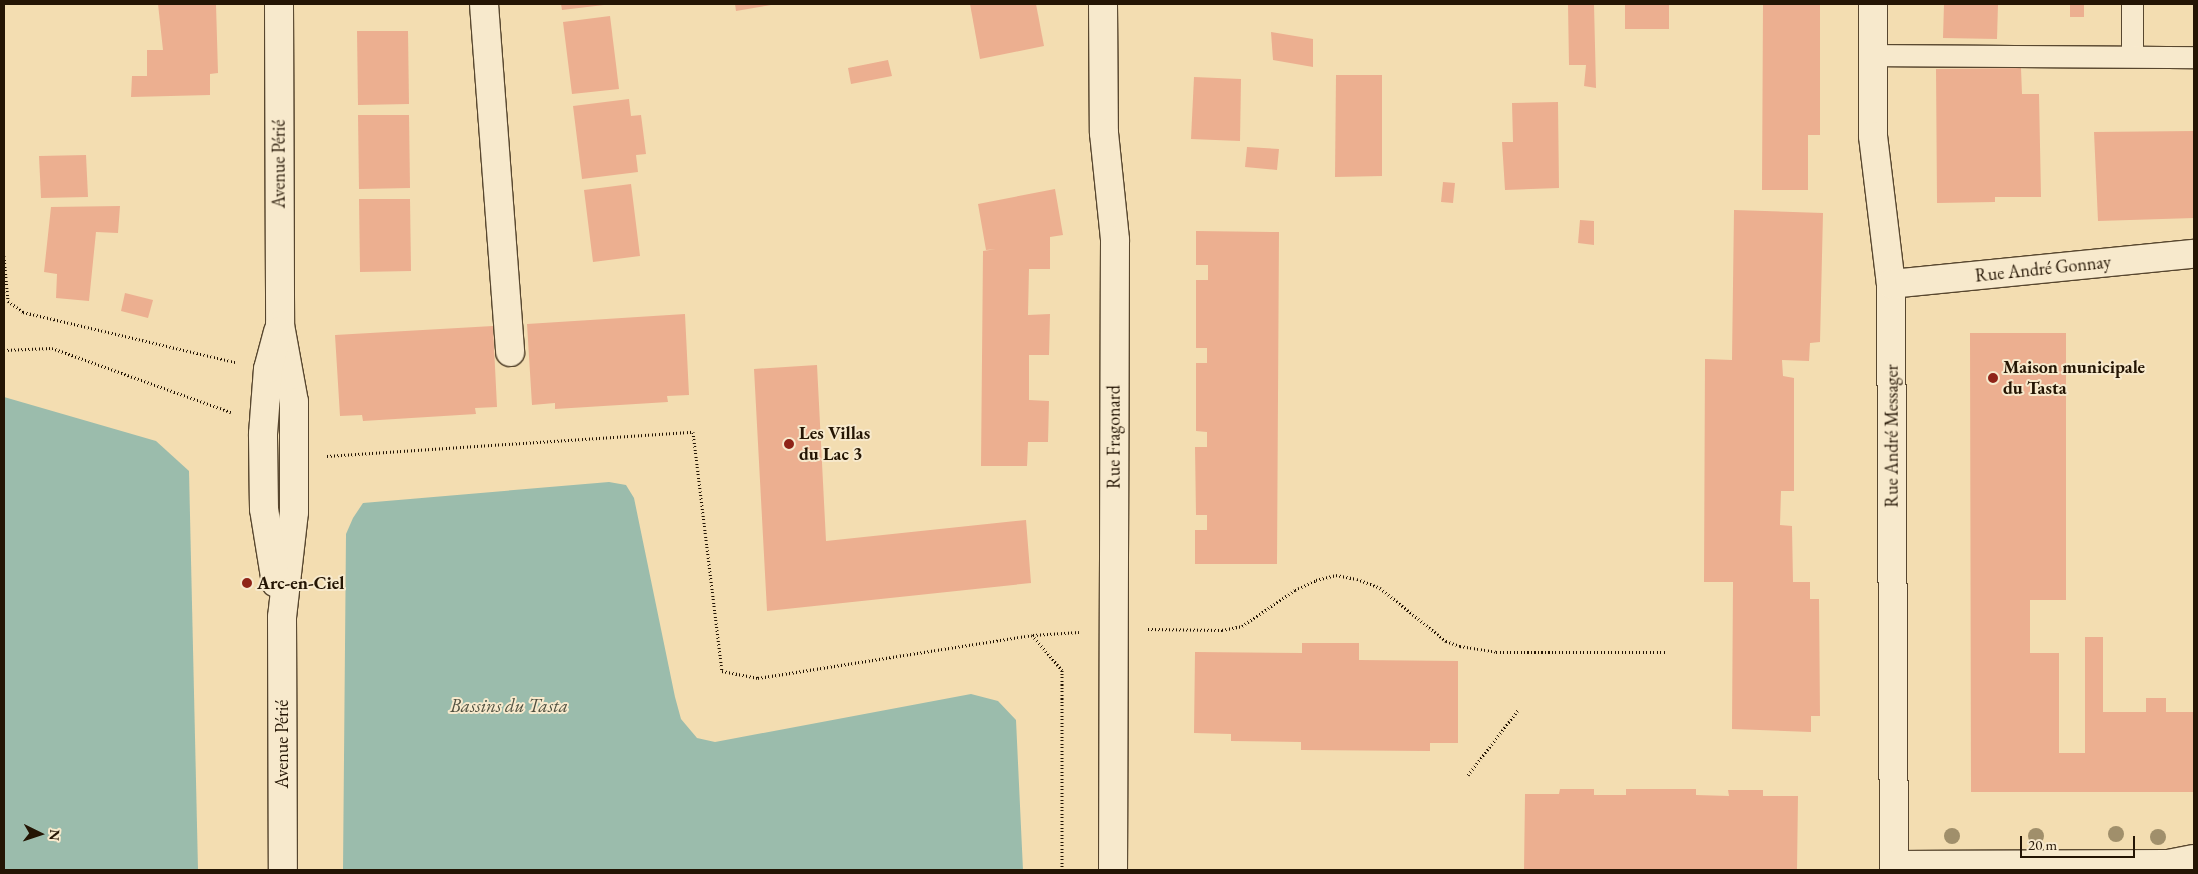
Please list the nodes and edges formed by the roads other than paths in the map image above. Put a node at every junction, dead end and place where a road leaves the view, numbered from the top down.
1 (279, 4) edge
2 (484, 4) edge
3 (1103, 4) edge
4 (1874, 4) edge
5 (2132, 4) edge
6 (1873, 55) junction
7 (2132, 56) junction
8 (2194, 57) edge
9 (2194, 254) edge
10 (1891, 284) junction
11 (280, 325) junction
12 (510, 352) dead end
13 (282, 617) junction
14 (2194, 859) edge
15 (1895, 868) edge
16 (282, 870) edge
17 (1113, 870) edge

1 - 11 street, Avenue Périé
2 - 12 street
3 - 17 street, Rue Fragonard
4 - 6 street, Rue André Messager
5 - 7 lane
6 - 7 lane
6 - 10 street, Rue André Messager
7 - 8 lane
9 - 10 street, Rue André Gonnay
10 - 15 street, Rue André Messager
11 - 13 street, Avenue Périé
11 - 13 street, Avenue Périé
13 - 16 street, Avenue Périé
14 - 15 street

